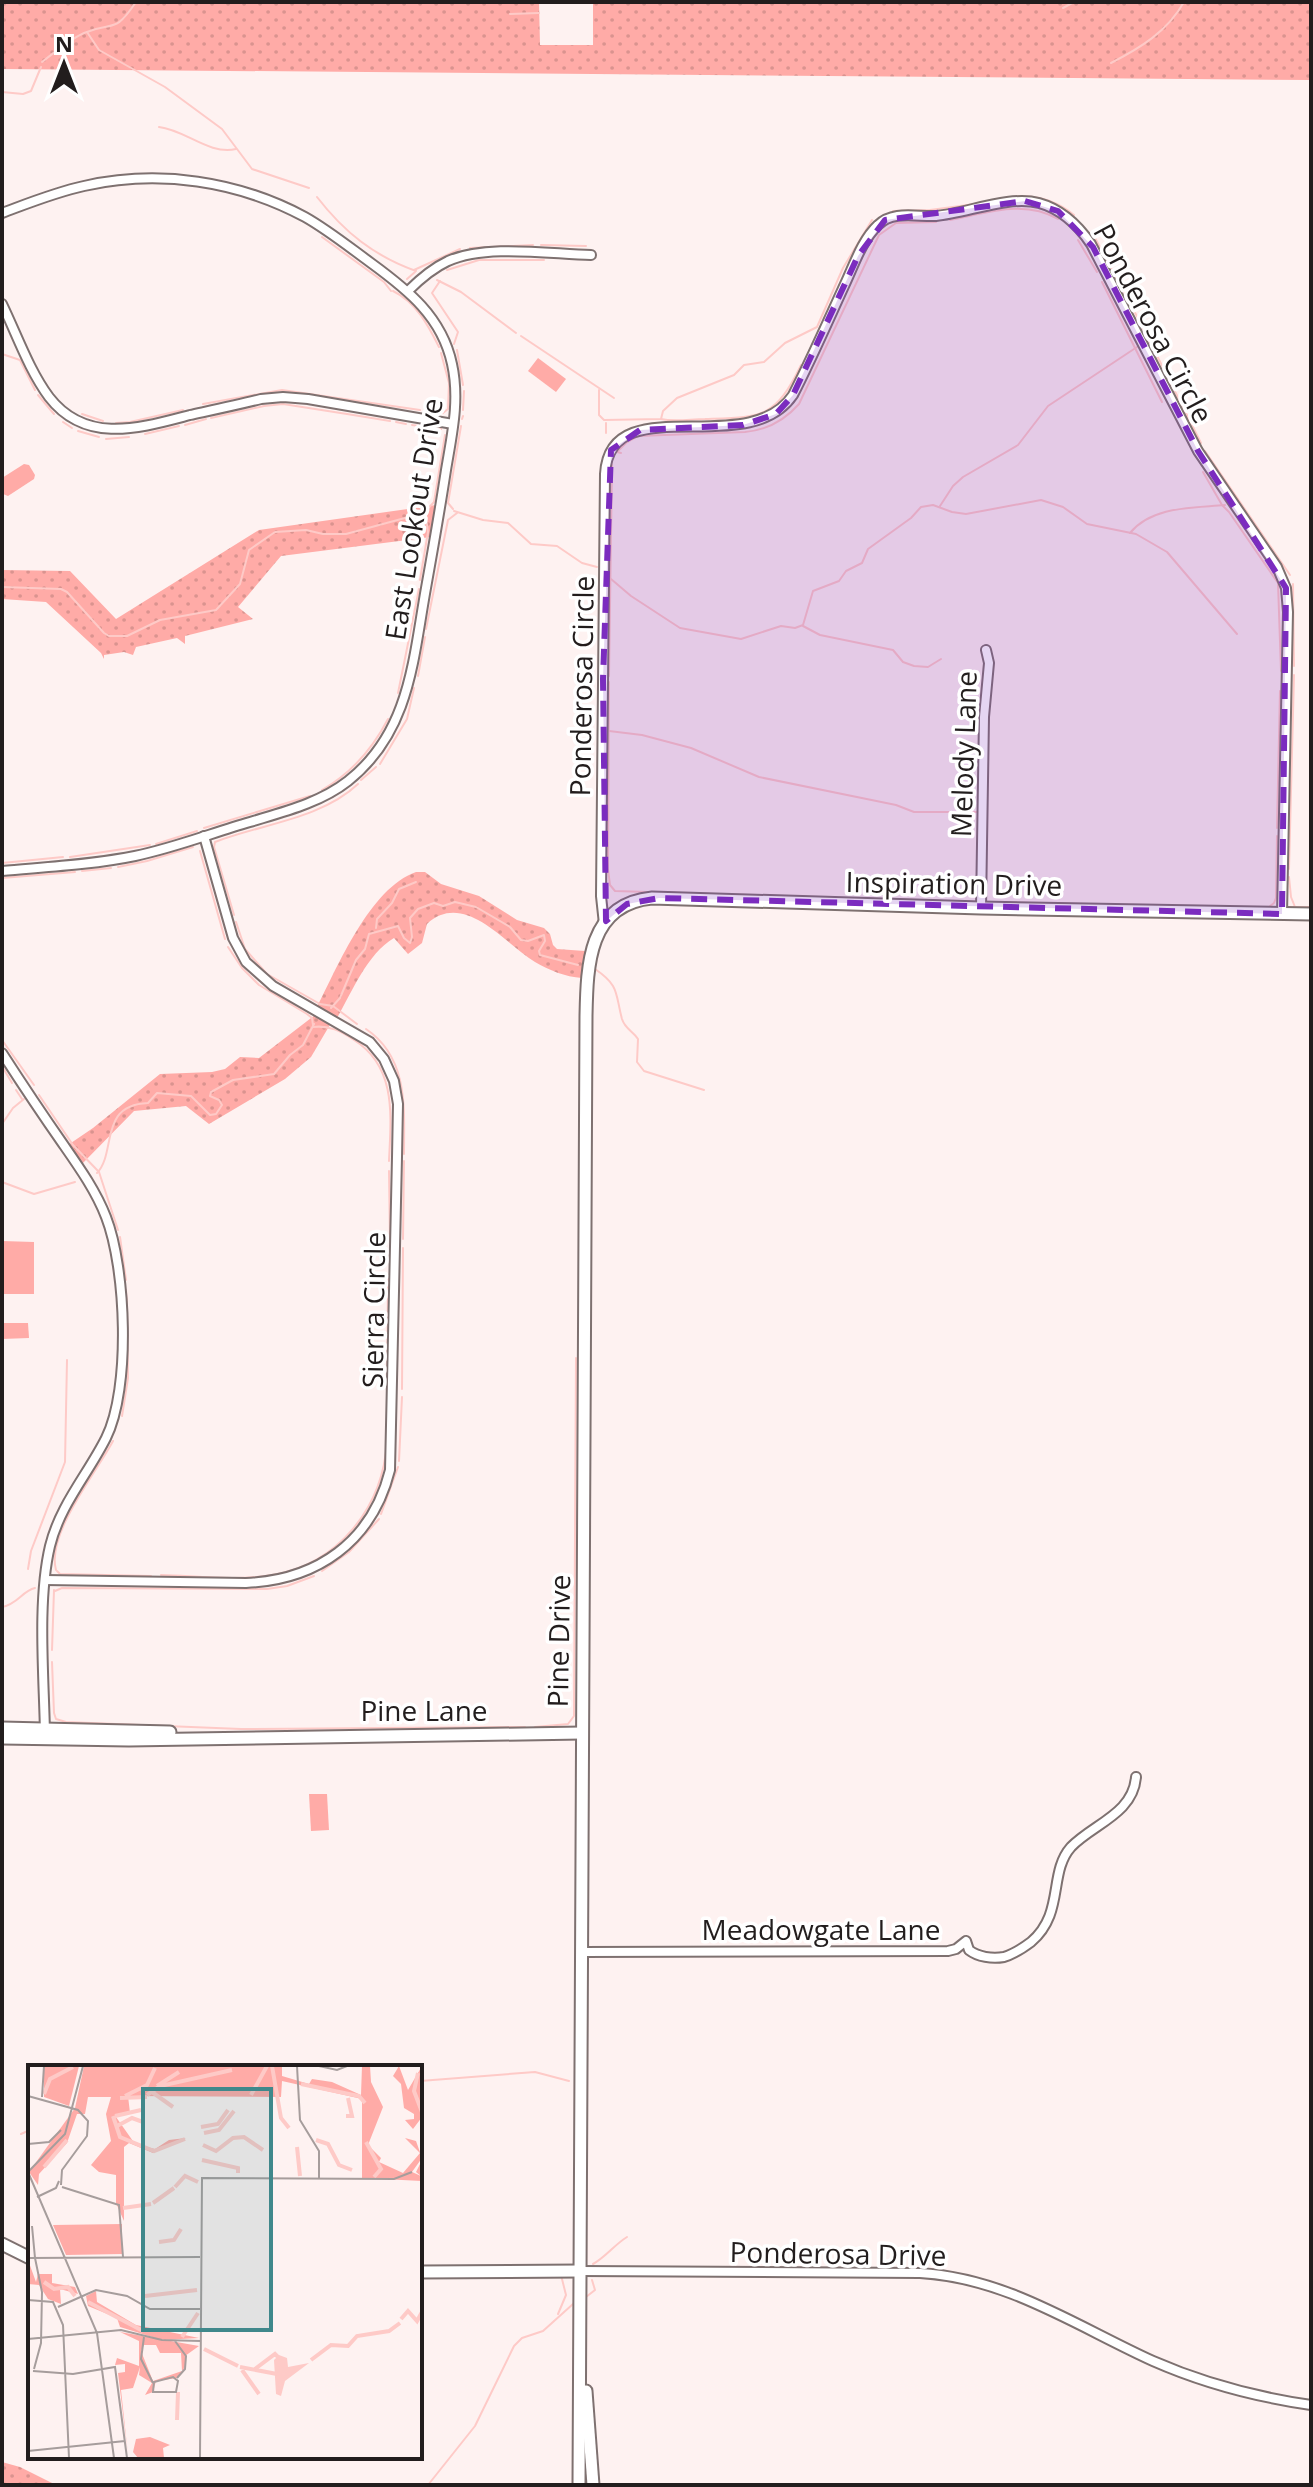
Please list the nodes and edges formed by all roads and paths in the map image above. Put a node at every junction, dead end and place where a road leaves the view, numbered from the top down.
1 (2, 213) edge
2 (591, 255) dead end
3 (408, 291) junction
4 (2, 304) edge
5 (453, 424) junction
6 (986, 650) dead end
7 (204, 836) junction
8 (2, 871) edge
9 (981, 908) junction
10 (1282, 914) junction
11 (1311, 914) edge
12 (604, 924) junction
13 (2, 1053) edge
14 (45, 1580) junction
15 (2, 1728) edge
16 (582, 1733) junction
17 (45, 1734) junction
18 (2, 1738) edge
19 (1136, 1777) dead end
20 (582, 1952) junction
21 (2, 2244) edge
22 (28, 2257) edge
23 (580, 2271) junction
24 (422, 2272) edge
25 (581, 2363) junction
26 (1311, 2405) edge
27 (579, 2485) edge
28 (593, 2485) edge

1 - 3 street, East Lookout Drive
2 - 3 street
3 - 5 street, East Lookout Drive
4 - 5 street
5 - 7 street, East Lookout Drive
6 - 9 street, Melody Lane
7 - 8 street, East Lookout Drive
7 - 14 street, Sierra Circle
9 - 10 main road, Inspiration Drive
9 - 12 main road, Inspiration Drive
10 - 11 main road, Inspiration Drive
10 - 12 street, Ponderosa Circle
12 - 16 main road, Pine Drive
13 - 14 street
14 - 17 street
15 - 17 main road, Pine Lane
16 - 17 main road, Pine Lane
16 - 20 main road, Pine Drive
17 - 18 main road, Pine Lane
19 - 20 street, Meadowgate Lane
20 - 23 main road, Pine Drive
21 - 22 main road
23 - 24 main road
23 - 25 main road, Pine Drive
23 - 26 street, Ponderosa Drive
25 - 27 main road, Pine Drive
25 - 28 main road, Pine Drive

